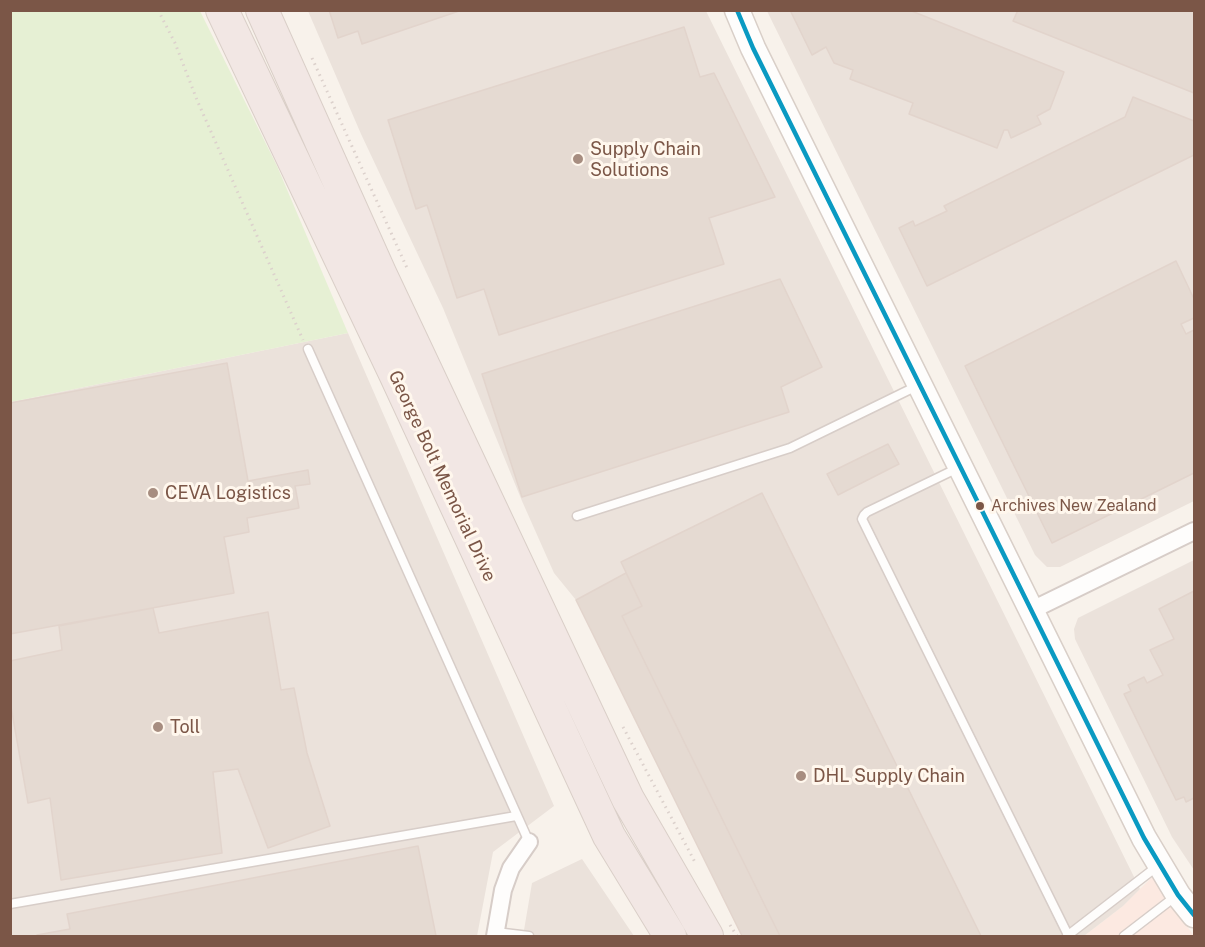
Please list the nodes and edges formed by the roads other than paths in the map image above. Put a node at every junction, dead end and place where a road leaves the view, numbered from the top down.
1 (222, 10) edge
2 (262, 10) edge
3 (737, 10) edge
4 (308, 350) road end
5 (920, 384) junction
6 (961, 466) junction
7 (577, 516) dead end
8 (1194, 531) edge
9 (1032, 610) junction
10 (516, 816) junction
11 (529, 842) joint
12 (1160, 865) junction
13 (1178, 895) junction
14 (10, 904) edge
15 (1194, 915) edge
16 (716, 927) edge
17 (1136, 928) junction
18 (495, 934) edge
19 (529, 936) edge
20 (670, 936) edge
21 (1068, 936) edge
22 (1124, 936) edge
23 (1143, 936) edge

1 - 20 highway, George Bolt Memorial Drive
2 - 16 highway, George Bolt Memorial Drive
3 - 5 street
4 - 10 lane
5 - 6 street
5 - 7 lane
6 - 9 street
6 - 21 lane
8 - 9 street
9 - 12 street
10 - 11 lane
10 - 14 lane
11 - 18 street
12 - 13 street
12 - 21 lane
13 - 15 street
13 - 17 lane
17 - 22 lane
17 - 23 lane
18 - 19 lane

